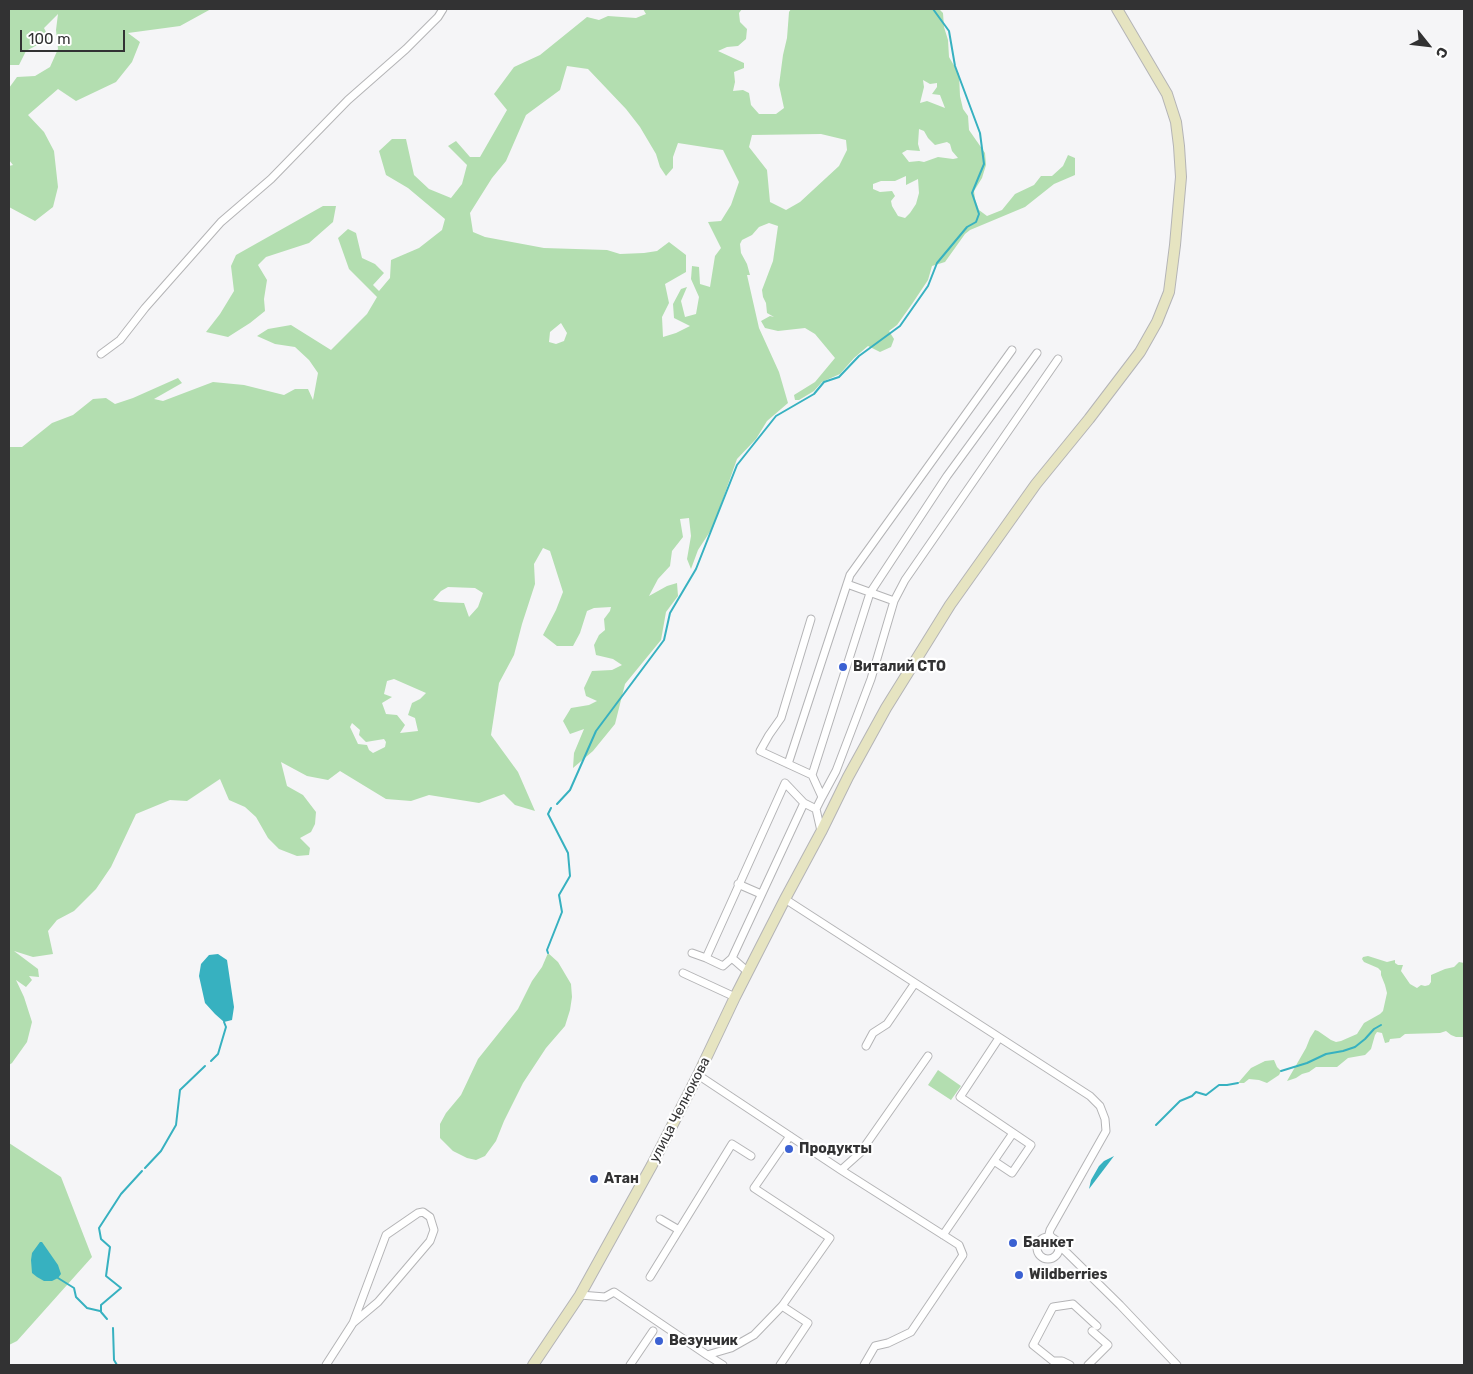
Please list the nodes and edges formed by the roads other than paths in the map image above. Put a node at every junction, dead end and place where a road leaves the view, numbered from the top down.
1 (443, 9) edge
2 (1117, 9) edge
3 (1012, 350) dead end
4 (1037, 353) dead end
5 (101, 354) dead end
6 (1058, 359) dead end
7 (847, 584) junction
8 (870, 593) junction
9 (894, 601) junction
10 (811, 619) dead end
11 (788, 764) junction
12 (812, 775) junction
13 (822, 796) junction
14 (804, 803) junction
15 (816, 809) junction
16 (822, 832) junction
17 (738, 884) junction
18 (761, 894) junction
19 (785, 899) junction
20 (692, 953) dead end
21 (706, 958) junction
22 (732, 958) junction
23 (748, 972) junction
24 (683, 973) dead end
25 (915, 983) junction
26 (735, 997) junction
27 (1000, 1038) junction
28 (866, 1046) dead end
29 (928, 1056) dead end
30 (698, 1075) junction
31 (1013, 1133) junction
32 (790, 1136) junction
33 (751, 1156) dead end
34 (994, 1161) junction
35 (841, 1170) junction
36 (660, 1219) dead end
37 (679, 1230) junction
38 (943, 1235) junction
39 (650, 1277) dead end
40 (580, 1295) junction
41 (782, 1306) junction
42 (352, 1323) junction
43 (653, 1331) dead end
44 (707, 1355) junction
45 (326, 1365) edge
46 (532, 1365) edge
47 (630, 1365) edge
48 (723, 1365) edge
49 (780, 1365) edge
50 (864, 1365) edge
51 (1070, 1365) edge
52 (1088, 1365) edge
53 (1177, 1365) edge

1 - 5 street
2 - 16 main road, улица Челнокова
3 - 7 street
4 - 8 street
6 - 9 street
7 - 8 street
7 - 11 street
8 - 9 street
8 - 12 street
9 - 13 street
10 - 11 street
11 - 12 street
12 - 13 street
13 - 15 street
14 - 15 street
14 - 17 street
14 - 18 street
15 - 16 street
16 - 19 main road, улица Челнокова
17 - 18 street
17 - 21 street
18 - 22 street
19 - 23 main road, улица Челнокова
19 - 25 street
20 - 21 street
21 - 22 street
22 - 23 street
23 - 26 main road, улица Челнокова
24 - 26 street
25 - 27 street
25 - 28 street
26 - 30 main road, улица Челнокова
27 - 31 street
27 - 53 street
29 - 35 street
30 - 32 street
30 - 40 main road, улица Челнокова
31 - 34 street
31 - 34 street
32 - 35 street
32 - 41 street
33 - 37 street
34 - 38 street
35 - 38 street
36 - 37 street
37 - 39 street
38 - 50 street
40 - 44 street
40 - 46 main road, улица Челнокова
41 - 44 street
41 - 49 street
42 - 42 street
42 - 45 street
43 - 47 street
44 - 48 street
51 - 52 street

